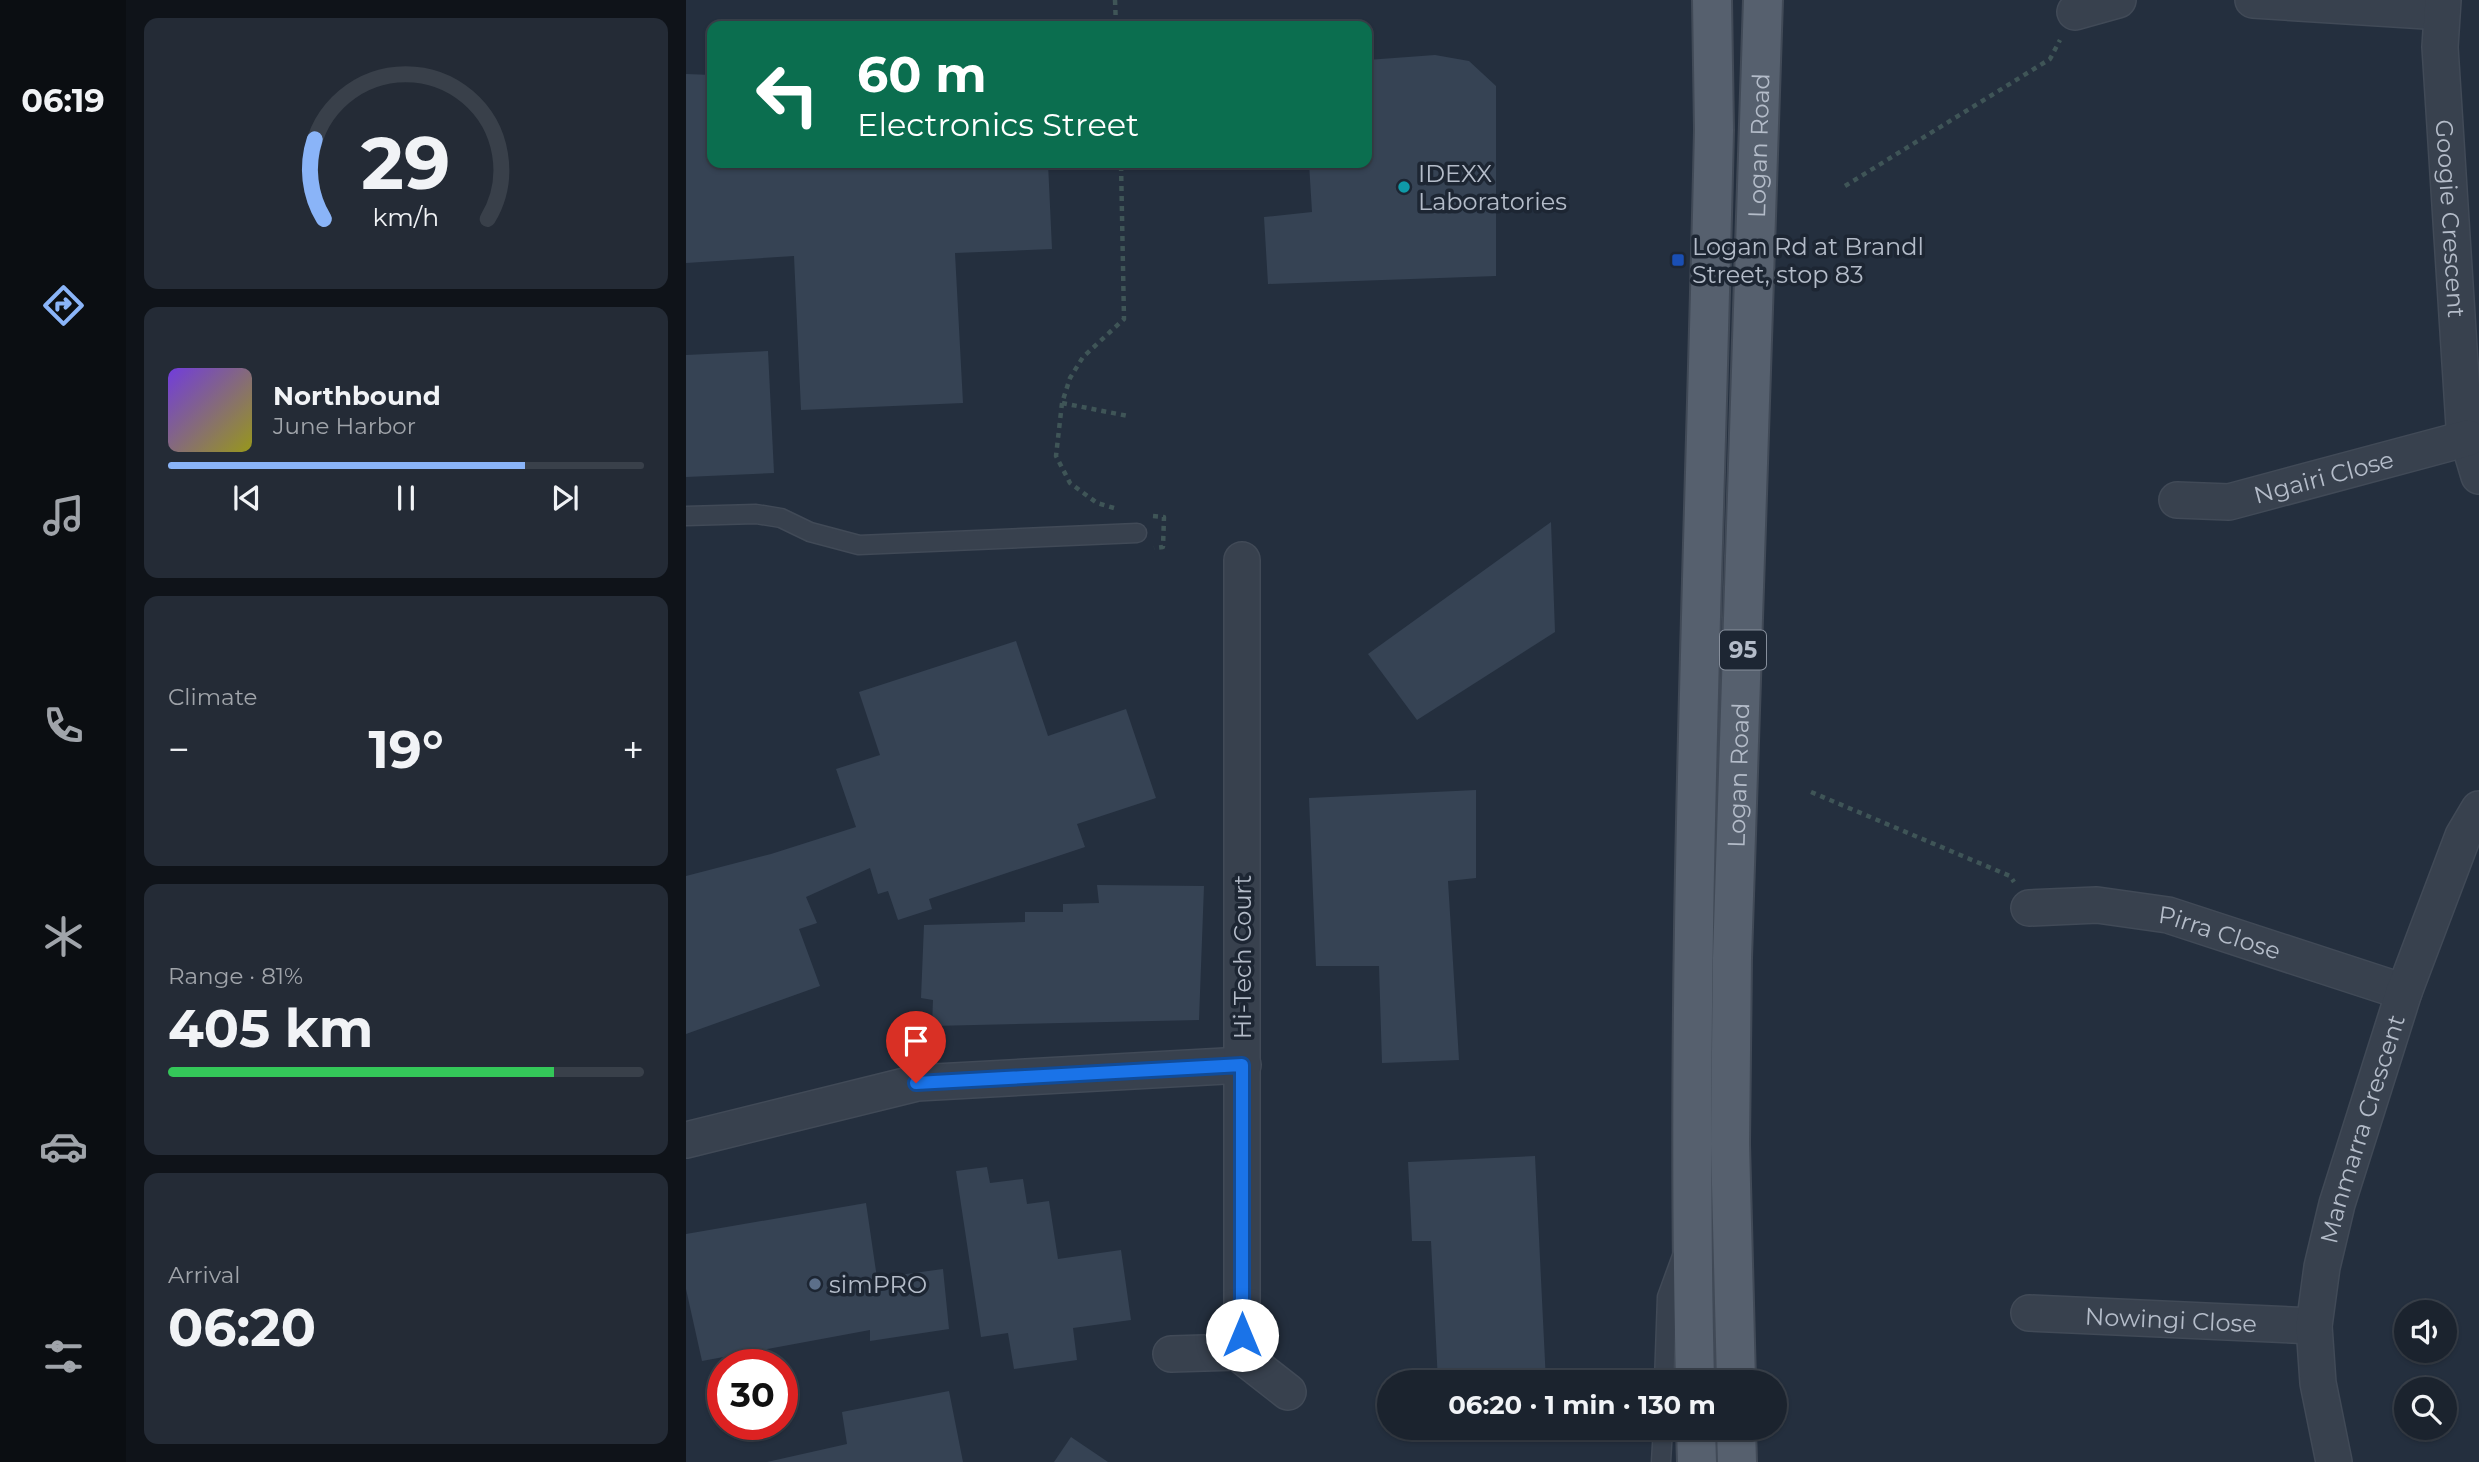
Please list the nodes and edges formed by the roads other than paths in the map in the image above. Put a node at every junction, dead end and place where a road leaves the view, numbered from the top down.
1 (1763, 0) edge
2 (2118, 0) edge
3 (2253, 0) edge
4 (1704, 6) edge
5 (2442, 6) edge
6 (2075, 12) road end
7 (2468, 438) junction
8 (2479, 476) edge
9 (2177, 500) dead end
10 (686, 516) edge
11 (1136, 533) dead end
12 (1242, 560) dead end
13 (2479, 809) edge
14 (2029, 908) road end
15 (2404, 992) junction
16 (1242, 1065) junction
17 (686, 1140) edge
18 (1692, 1229) junction
19 (2029, 1313) dead end
20 (2314, 1326) junction
21 (1237, 1352) junction
22 (1171, 1354) dead end
23 (1664, 1370) edge
24 (1695, 1370) edge
25 (1735, 1370) edge
26 (1288, 1392) dead end
27 (1662, 1440) edge
28 (1696, 1440) edge
29 (1736, 1440) edge
30 (1661, 1462) edge
31 (1697, 1462) edge
32 (1737, 1462) edge
33 (2334, 1462) edge

1 - 25 main road, Logan Road / 95
2 - 6 street
3 - 5 street
4 - 18 main road, Logan Road / 95
5 - 7 street, Googie Crescent
7 - 8 street, Googie Crescent
7 - 9 street, Ngairi Close
10 - 11 lane
12 - 16 street, Hi-Tech Court
13 - 15 street, Manmarra Crescent
14 - 15 street, Pirra Close
15 - 20 street, Manmarra Crescent
16 - 17 street
16 - 21 street, Hi-Tech Court
18 - 23 lane, Logan Road
18 - 24 main road, Logan Road / 95
19 - 20 street, Nowingi Close
20 - 33 street, Manmarra Crescent
21 - 22 street
21 - 26 street
27 - 30 lane
28 - 31 main road
29 - 32 main road

